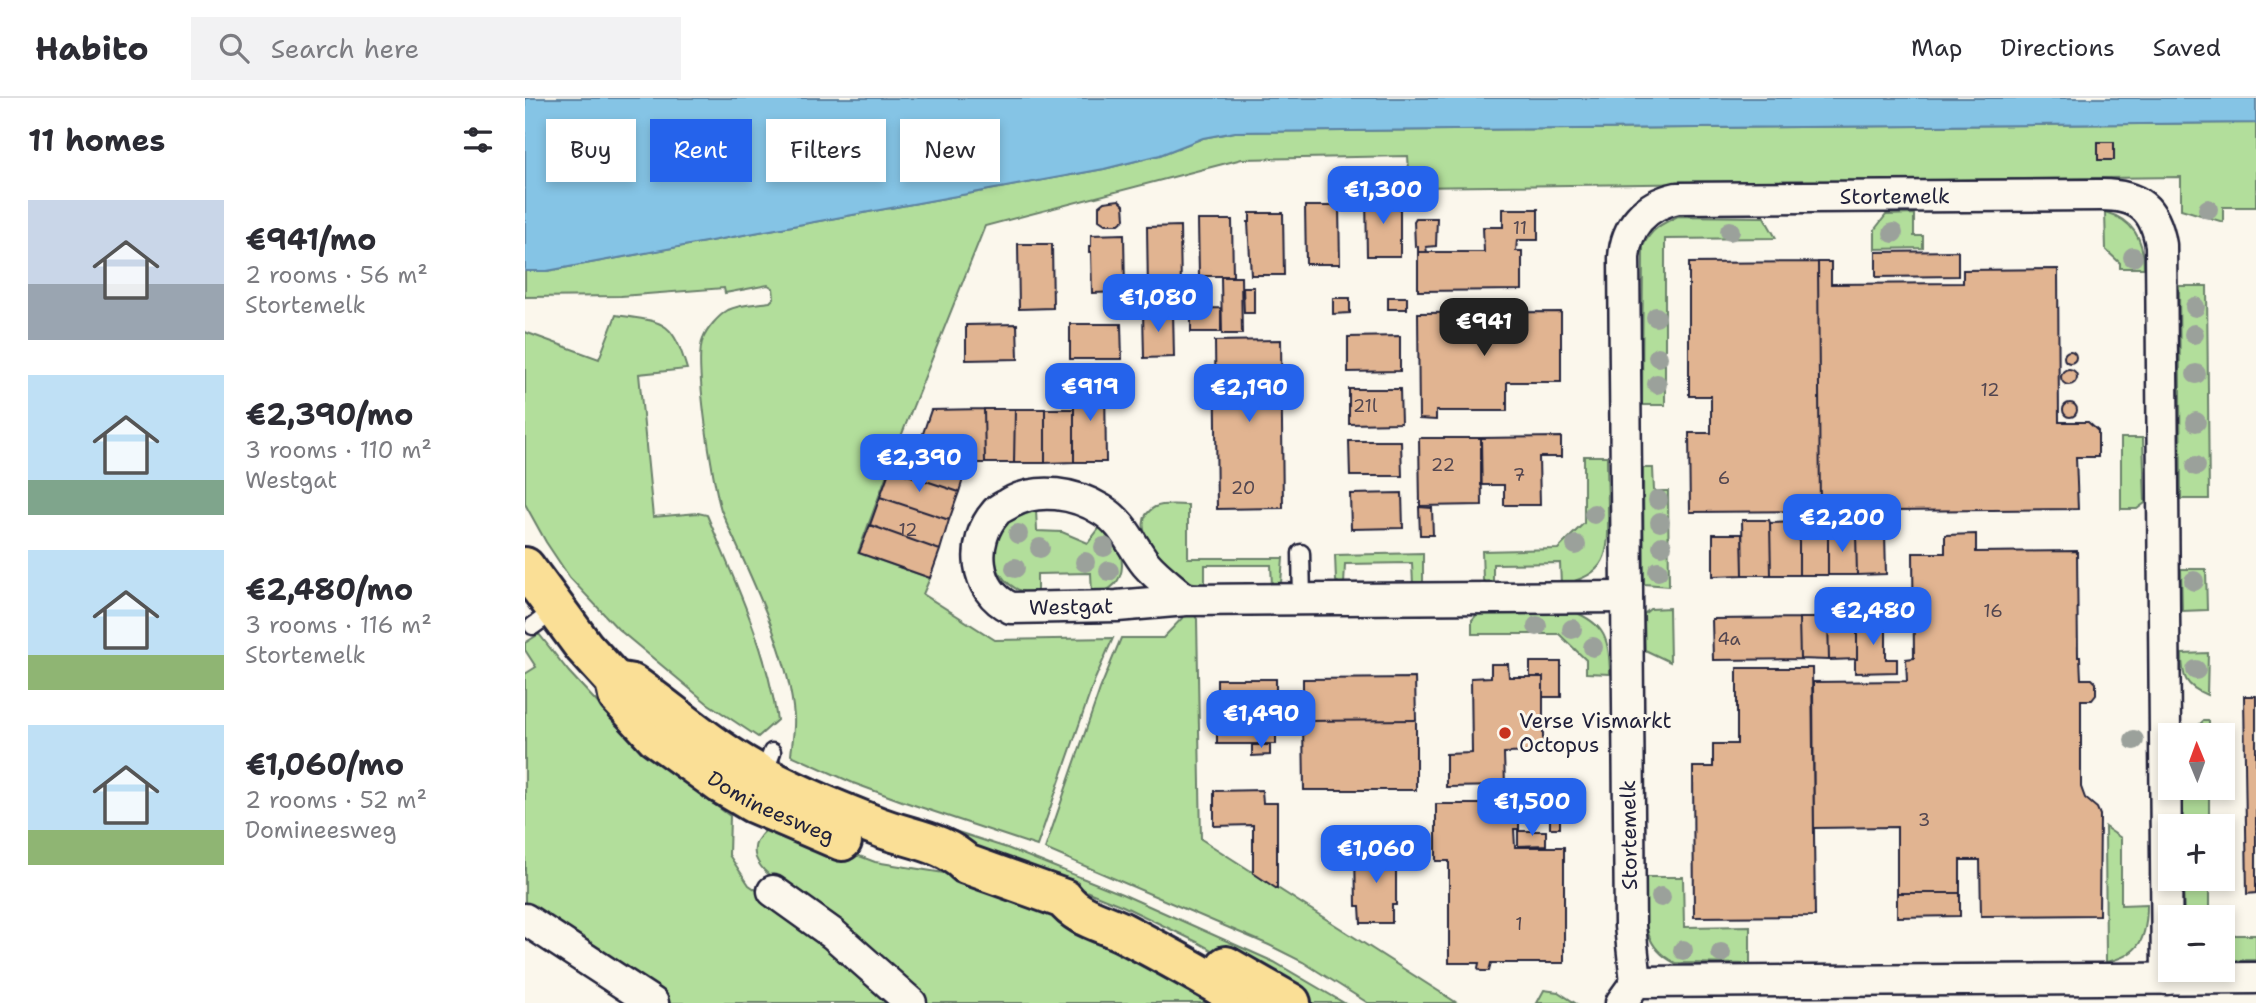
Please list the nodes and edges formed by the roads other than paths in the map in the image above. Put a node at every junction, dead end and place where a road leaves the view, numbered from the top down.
1 (1301, 553) dead end
2 (525, 567) edge
3 (1626, 597) junction
4 (1302, 599) junction
5 (1186, 600) junction
6 (615, 681) junction
7 (966, 864) junction
8 (773, 891) dead end
9 (1064, 899) junction
10 (2166, 905) edge
11 (525, 919) edge
12 (2235, 978) edge
13 (2256, 978) edge
14 (2158, 979) edge
15 (1718, 992) edge
16 (1629, 993) edge
17 (653, 1003) edge
18 (911, 1003) edge
19 (1248, 1003) edge
20 (1291, 1003) edge

1 - 4 lane
2 - 6 main road, Domineesweg
3 - 4 street, Westgat
3 - 10 street, Stortemelk
3 - 16 street, Stortemelk
4 - 5 street, Westgat
5 - 5 street, Westgat
6 - 7 main road, Domineesweg
6 - 7 main road, Domineesweg
7 - 9 main road, Domineesweg
8 - 18 street
9 - 19 main road, Domineesweg
9 - 20 main road, Domineesweg
11 - 17 street
12 - 13 street
14 - 15 street
15 - 16 street

